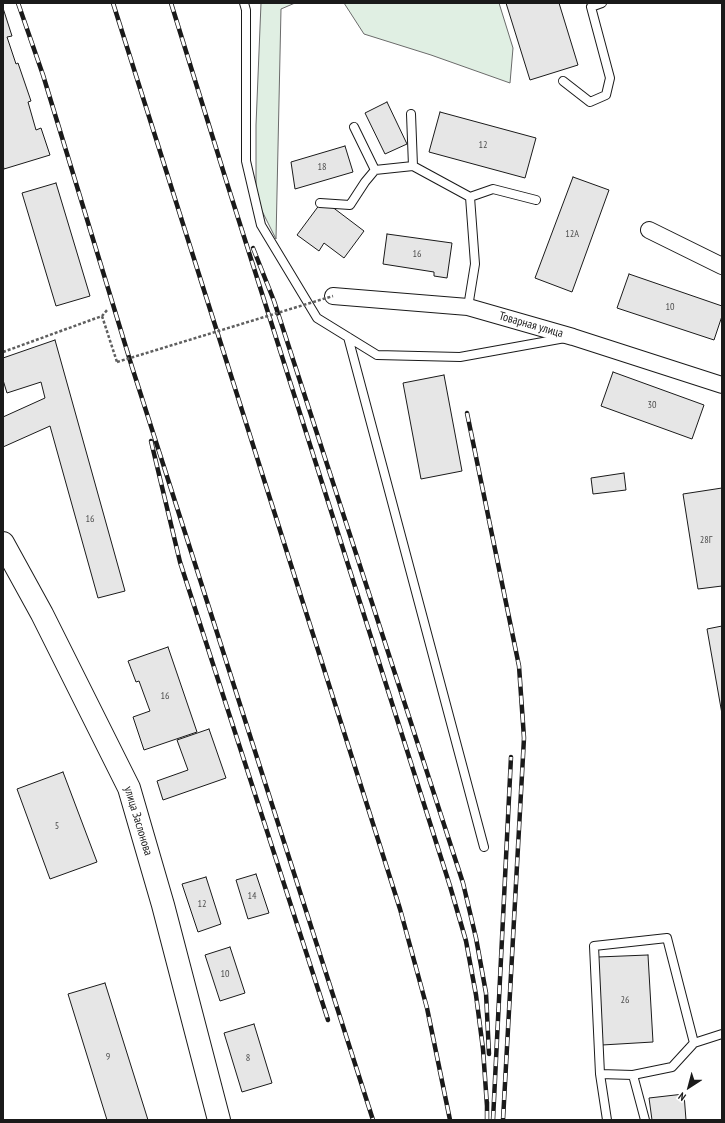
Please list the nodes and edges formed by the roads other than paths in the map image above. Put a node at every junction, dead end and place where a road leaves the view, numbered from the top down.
1 (244, 3) edge
2 (602, 3) edge
3 (590, 5) edge
4 (563, 81) dead end
5 (411, 114) dead end
6 (354, 127) dead end
7 (413, 166) junction
8 (375, 170) junction
9 (470, 197) junction
10 (536, 200) dead end
11 (320, 203) dead end
12 (649, 230) dead end
13 (722, 266) edge
14 (333, 296) road end
15 (468, 307) junction
16 (348, 337) junction
17 (573, 337) junction
18 (722, 385) edge
19 (3, 543) edge
20 (484, 847) dead end
21 (722, 1034) edge
22 (694, 1043) junction
23 (600, 1074) junction
24 (633, 1075) junction
25 (220, 1120) edge
26 (607, 1120) edge
27 (645, 1120) edge

1 - 16 lane
2 - 3 lane
3 - 4 lane
5 - 7 lane
6 - 8 lane
7 - 8 lane
7 - 9 lane
8 - 11 lane
9 - 10 lane
9 - 15 lane
12 - 13 street
14 - 15 street, Товарная улица
15 - 17 street, Товарная улица
16 - 17 lane
16 - 20 lane
17 - 18 street, Товарная улица
19 - 25 street, улица Заслонова
21 - 22 lane
22 - 23 lane
22 - 24 lane
23 - 24 lane
23 - 26 lane
24 - 27 lane

